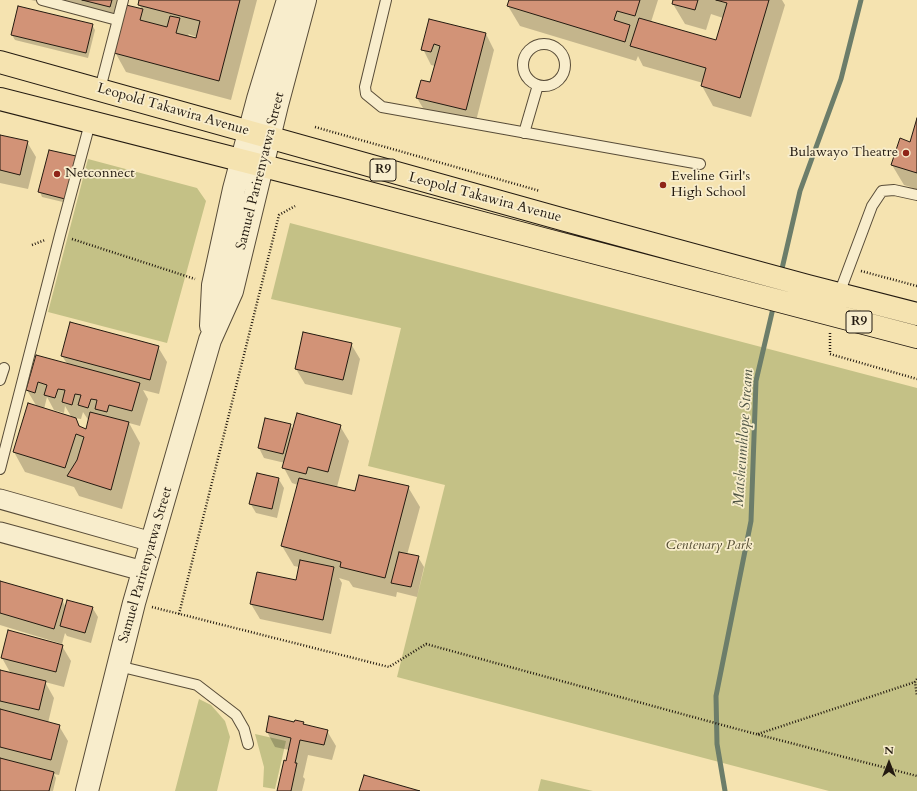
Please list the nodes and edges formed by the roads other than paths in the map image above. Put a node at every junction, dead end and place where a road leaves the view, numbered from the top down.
1 (42, 0) edge
2 (123, 0) edge
3 (288, 0) edge
4 (305, 0) edge
5 (386, 0) edge
6 (117, 20) junction
7 (0, 62) edge
8 (538, 85) junction
9 (100, 89) junction
10 (0, 99) edge
11 (90, 122) junction
12 (524, 133) junction
13 (259, 135) junction
14 (252, 164) junction
15 (700, 164) dead end
16 (917, 195) edge
17 (839, 294) junction
18 (917, 314) edge
19 (917, 337) edge
20 (210, 340) junction
21 (4, 368) dead end
22 (0, 380) edge
23 (0, 469) edge
24 (0, 499) edge
25 (0, 532) edge
26 (152, 542) junction
27 (143, 571) junction
28 (118, 666) junction
29 (248, 744) dead end
30 (87, 791) edge

1 - 6 lane
2 - 6 lane
3 - 13 street, Samuel Parirenyatwa Street
4 - 13 street, Samuel Parirenyatwa Street
5 - 12 lane
6 - 9 lane
7 - 9 highway, Leopold Takawira Avenue / R9
8 - 8 lane
8 - 12 lane
9 - 13 highway, Leopold Takawira Avenue / R9
10 - 11 highway, Leopold Takawira Avenue / R9
11 - 14 highway, Leopold Takawira Avenue / R9
11 - 23 lane
12 - 15 lane
13 - 14 street, Samuel Parirenyatwa Street
13 - 17 highway, Leopold Takawira Avenue / R9
14 - 19 highway, Leopold Takawira Avenue / R9
14 - 20 street, Samuel Parirenyatwa Street
14 - 20 street, Samuel Parirenyatwa Street
16 - 17 lane
17 - 18 highway, R9
20 - 26 street, Samuel Parirenyatwa Street
21 - 22 lane
24 - 26 street
25 - 27 street
26 - 27 street, Samuel Parirenyatwa Street
27 - 28 street, Samuel Parirenyatwa Street
28 - 29 lane
28 - 30 street, Samuel Parirenyatwa Street

